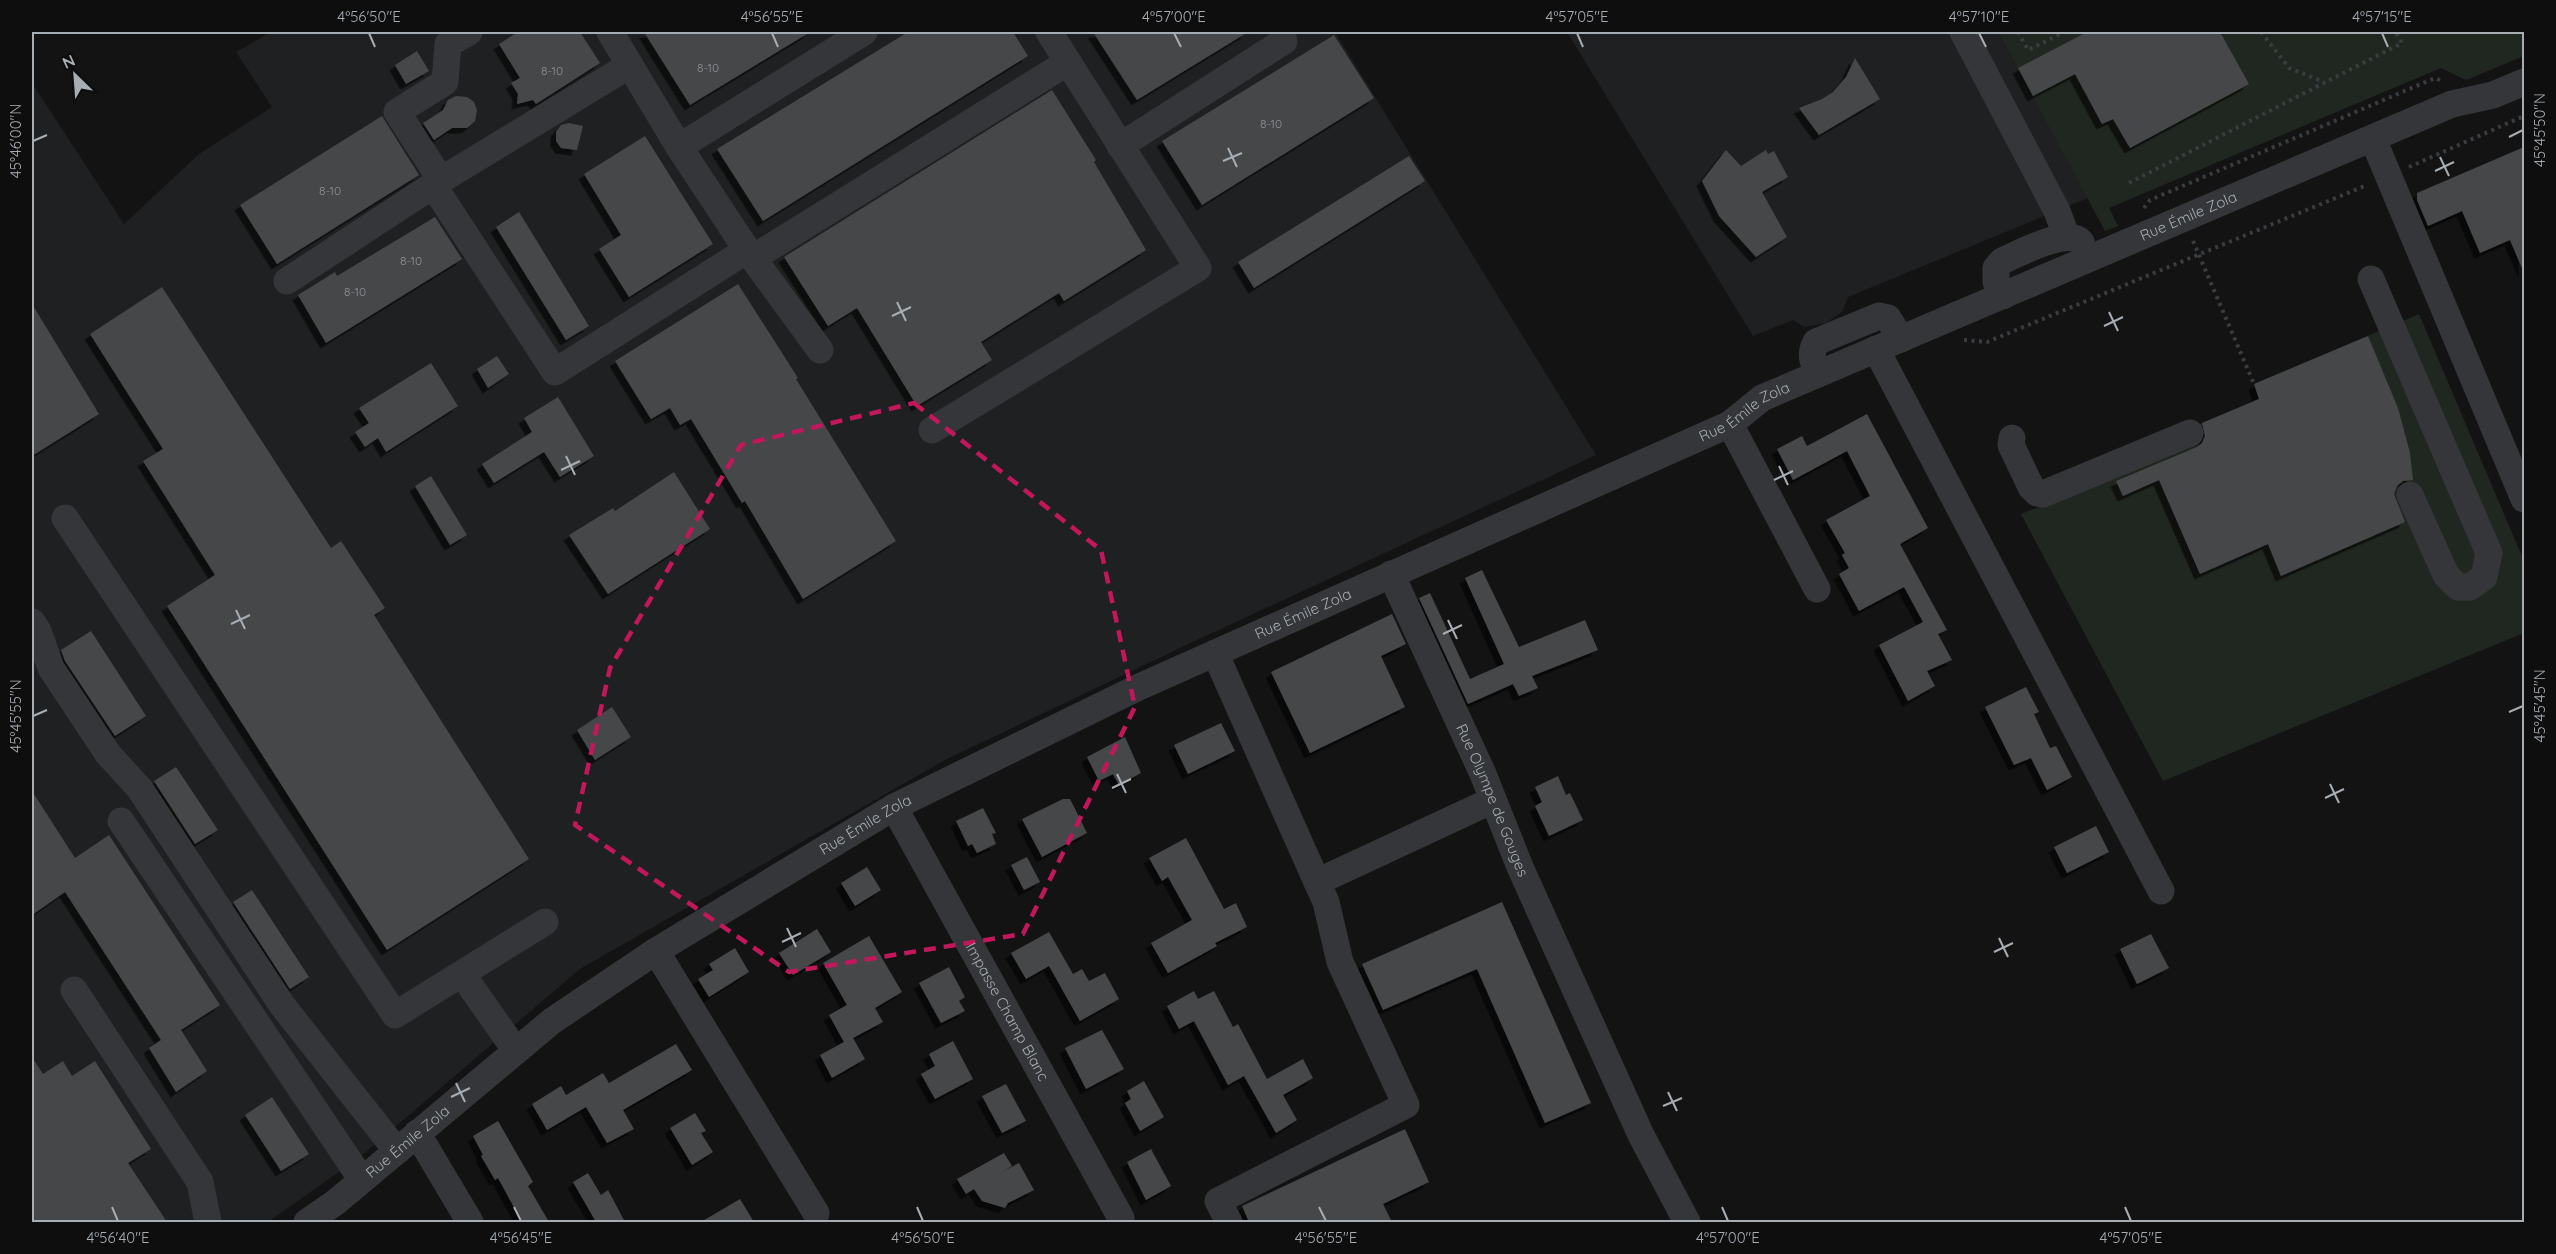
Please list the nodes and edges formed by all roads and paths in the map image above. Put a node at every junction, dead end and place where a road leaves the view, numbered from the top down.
1 (469, 32) edge
2 (610, 32) edge
3 (864, 32) edge
4 (1049, 32) edge
5 (1963, 32) edge
6 (2018, 32) edge
7 (2065, 32) edge
8 (2261, 32) edge
9 (2396, 32) edge
10 (1284, 41) dead end
11 (1068, 62) junction
12 (630, 65) junction
13 (2325, 82) junction
14 (2524, 82) edge
15 (2373, 139) junction
16 (1120, 146) junction
17 (679, 147) junction
18 (437, 182) junction
19 (2129, 183) dead end
20 (2171, 191) dead end
21 (2183, 219) junction
22 (2066, 235) junction
23 (750, 254) junction
24 (2091, 258) junction
25 (2371, 279) dead end
26 (286, 281) dead end
27 (2003, 296) junction
28 (1900, 339) junction
29 (1876, 349) junction
30 (820, 350) dead end
31 (1818, 374) junction
32 (2254, 384) dead end
33 (1730, 424) junction
34 (932, 430) dead end
35 (2190, 433) dead end
36 (2012, 438) dead end
37 (2410, 495) dead end
38 (2524, 499) edge
39 (65, 518) dead end
40 (1391, 574) junction
41 (1817, 589) dead end
42 (32, 622) edge
43 (1215, 653) junction
44 (1493, 801) junction
45 (894, 807) junction
46 (121, 821) dead end
47 (1317, 882) junction
48 (2162, 891) dead end
49 (544, 922) dead end
50 (656, 951) junction
51 (462, 974) junction
52 (74, 990) dead end
53 (516, 1051) junction
54 (417, 1133) junction
55 (397, 1151) junction
56 (362, 1180) junction
57 (816, 1213) dead end
58 (1121, 1218) dead end
59 (208, 1222) edge
60 (307, 1222) edge
61 (470, 1222) edge
62 (1228, 1222) edge
63 (1687, 1222) edge

1 - 18 street
2 - 12 street
3 - 17 street
4 - 11 street
5 - 22 street
6 - 7 path
8 - 13 path
9 - 13 path
10 - 16 street
11 - 16 street
11 - 23 street
12 - 17 street
12 - 18 street
13 - 19 path
14 - 15 street, Rue Émile Zola
15 - 21 street, Rue Émile Zola
15 - 38 street
16 - 34 street
17 - 23 street
18 - 23 street
18 - 26 street
20 - 21 path
21 - 24 street, Rue Émile Zola
21 - 32 path
22 - 24 street
22 - 27 street
23 - 30 street
24 - 27 street, Rue Émile Zola
25 - 37 street
27 - 28 street, Rue Émile Zola
28 - 29 street, Rue Émile Zola
28 - 31 street
29 - 31 street, Rue Émile Zola
29 - 48 street
31 - 33 street, Rue Émile Zola
33 - 40 street, Rue Émile Zola
33 - 41 street
35 - 36 street
39 - 51 street
40 - 43 street, Rue Émile Zola
40 - 44 street, Rue Olympe de Gouges
42 - 55 street
43 - 45 street, Rue Émile Zola
43 - 47 street
44 - 47 street
44 - 63 street, Rue Olympe de Gouges
45 - 50 street, Rue Émile Zola
45 - 58 street, Impasse Champ Blanc
46 - 56 street
47 - 62 street
49 - 51 street
50 - 53 street, Rue Émile Zola
50 - 57 street
51 - 53 street
52 - 59 street
53 - 54 street, Rue Émile Zola
54 - 55 street, Rue Émile Zola
54 - 61 street
55 - 56 street, Rue Émile Zola
56 - 60 street, Rue Émile Zola

